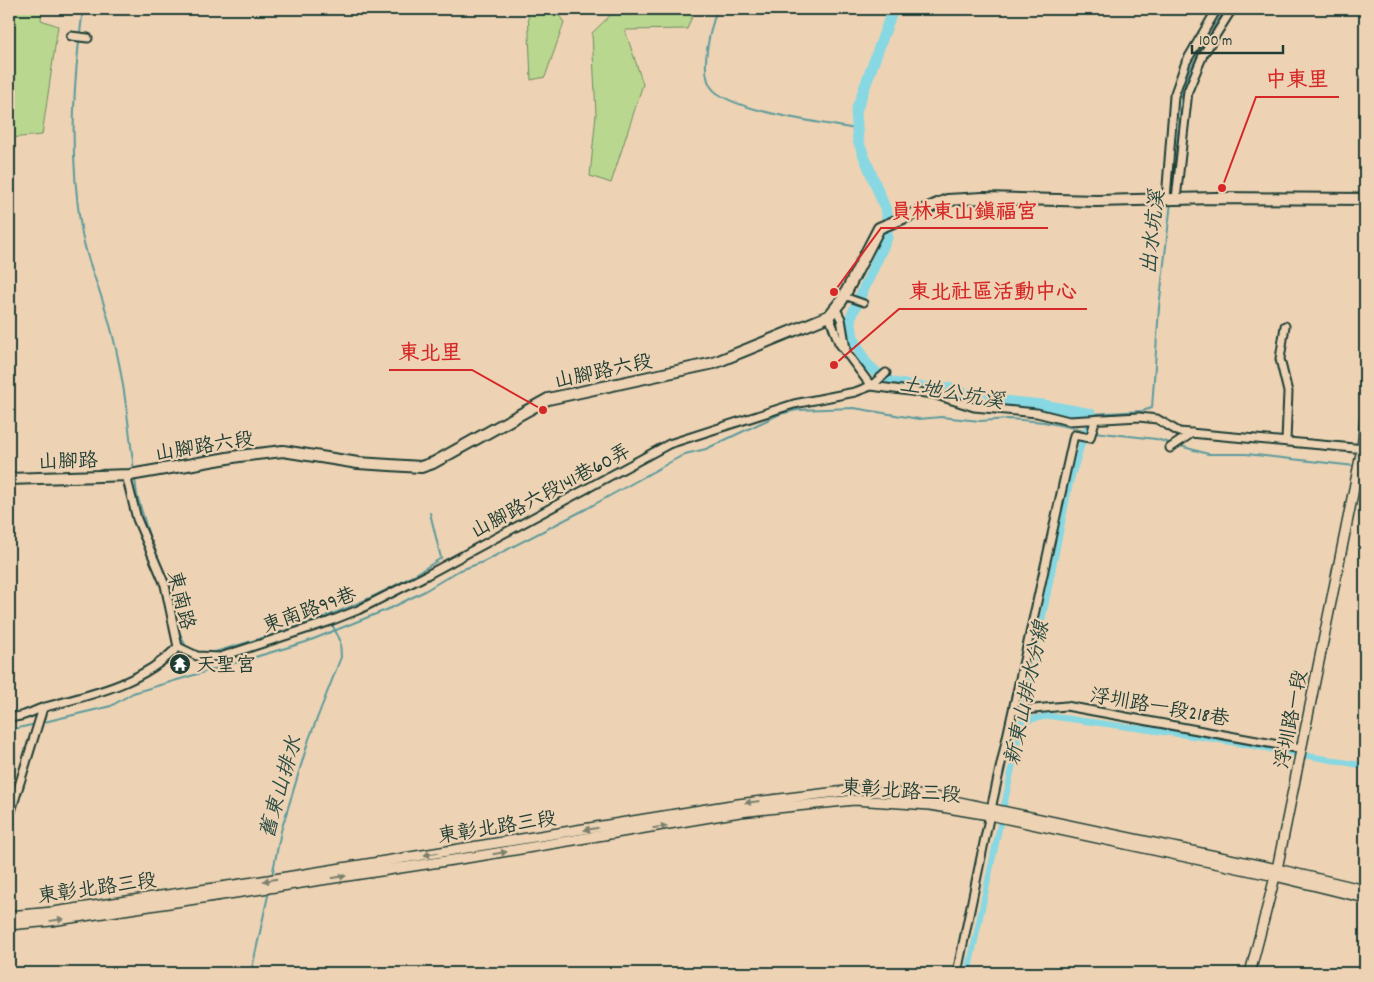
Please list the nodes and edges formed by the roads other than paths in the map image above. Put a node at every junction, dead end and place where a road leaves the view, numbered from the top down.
1 (1217, 9) edge
2 (1232, 9) edge
3 (71, 36) dead end
4 (88, 38) dead end
5 (1171, 199) junction
6 (1365, 199) edge
7 (844, 296) junction
8 (864, 302) dead end
9 (833, 312) junction
10 (1285, 326) dead end
11 (886, 373) dead end
12 (871, 386) junction
13 (1365, 418) edge
14 (1094, 421) junction
15 (1192, 433) junction
16 (1286, 441) junction
17 (1170, 448) dead end
18 (1363, 449) edge
19 (128, 475) junction
20 (9, 479) edge
21 (445, 564) joint
22 (178, 647) junction
23 (43, 708) junction
24 (1013, 711) junction
25 (9, 718) edge
26 (1301, 748) junction
27 (990, 812) junction
28 (9, 818) edge
29 (1276, 873) junction
30 (1365, 890) edge
31 (1365, 898) edge
32 (9, 916) edge
33 (9, 925) edge
34 (957, 973) edge
35 (1250, 973) edge

1 - 5 street
2 - 5 street
3 - 4 street
5 - 6 main road
5 - 7 main road
7 - 8 street
7 - 9 main road
9 - 12 street
9 - 19 main road, 山腳路六段
10 - 16 street
11 - 12 street
12 - 14 street
12 - 21 street, 山腳路六段141巷60弄
13 - 18 street, 浮圳路一段
14 - 15 street
14 - 24 street
15 - 16 street
15 - 17 street
16 - 18 street
18 - 26 street, 浮圳路一段
19 - 20 main road, 山腳路
19 - 22 street, 東南路
21 - 22 street, 東南路99巷
22 - 23 street, 東南路
23 - 25 street, 東南路
23 - 28 street
24 - 26 street, 浮圳路一段218巷
24 - 27 street
26 - 29 street, 浮圳路一段
27 - 29 street
27 -> 32 street, 東彰北路三段
33 -> 27 street, 東彰北路三段
27 - 34 street
29 - 30 street
29 - 31 street
29 - 35 street, 浮圳路一段

